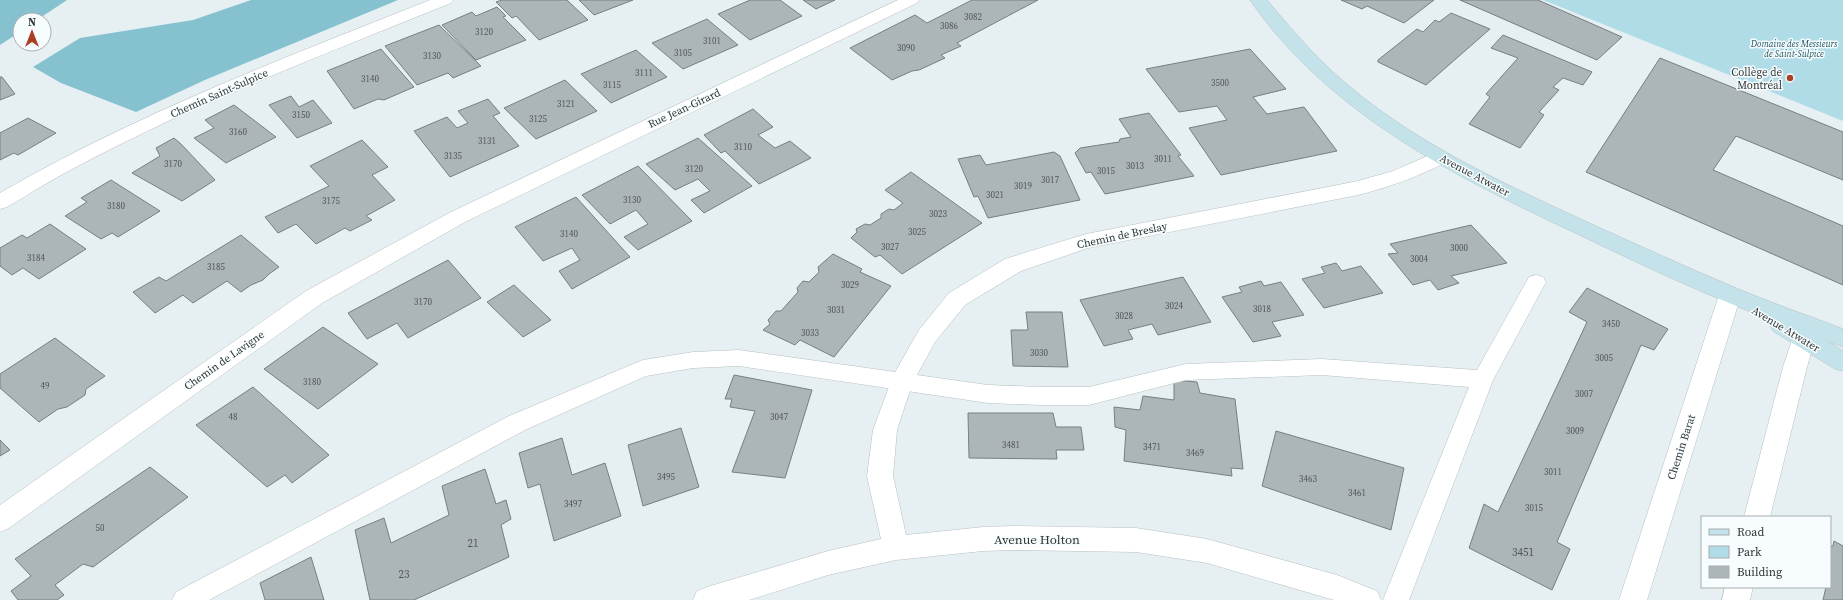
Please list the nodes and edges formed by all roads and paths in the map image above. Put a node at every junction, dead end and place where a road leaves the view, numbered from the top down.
1 (445, 0) edge
2 (911, 0) edge
3 (1258, 0) edge
4 (1439, 157) junction
5 (0, 202) edge
6 (458, 217) joint
7 (1536, 282) dead end
8 (1730, 295) junction
9 (1805, 331) junction
10 (1843, 338) edge
11 (1843, 362) edge
12 (1483, 379) junction
13 (901, 383) junction
14 (1757, 516) edge
15 (0, 520) edge
16 (896, 548) junction
17 (1739, 588) edge
18 (185, 600) edge
19 (707, 600) edge
20 (1367, 600) edge
21 (1396, 600) edge
22 (1633, 600) edge
23 (1736, 600) edge

1 - 5 street, Chemin Saint-Sulpice
2 - 6 street, Rue Jean-Girard
3 - 4 main road, Avenue Atwater
4 - 8 main road, Avenue Atwater
4 - 13 street, Chemin de Breslay
6 - 15 street, Chemin de Lavigne
7 - 12 lane
8 - 9 main road, Avenue Atwater
8 - 22 street, Chemin Barat
9 - 10 main road, Avenue Atwater
9 - 11 main road, Avenue Atwater
9 - 14 street
12 - 13 lane
12 - 21 lane
13 - 16 street, Chemin de Breslay
13 - 18 lane
16 - 19 street, Avenue Holton
16 - 20 street, Avenue Holton
17 - 23 street

